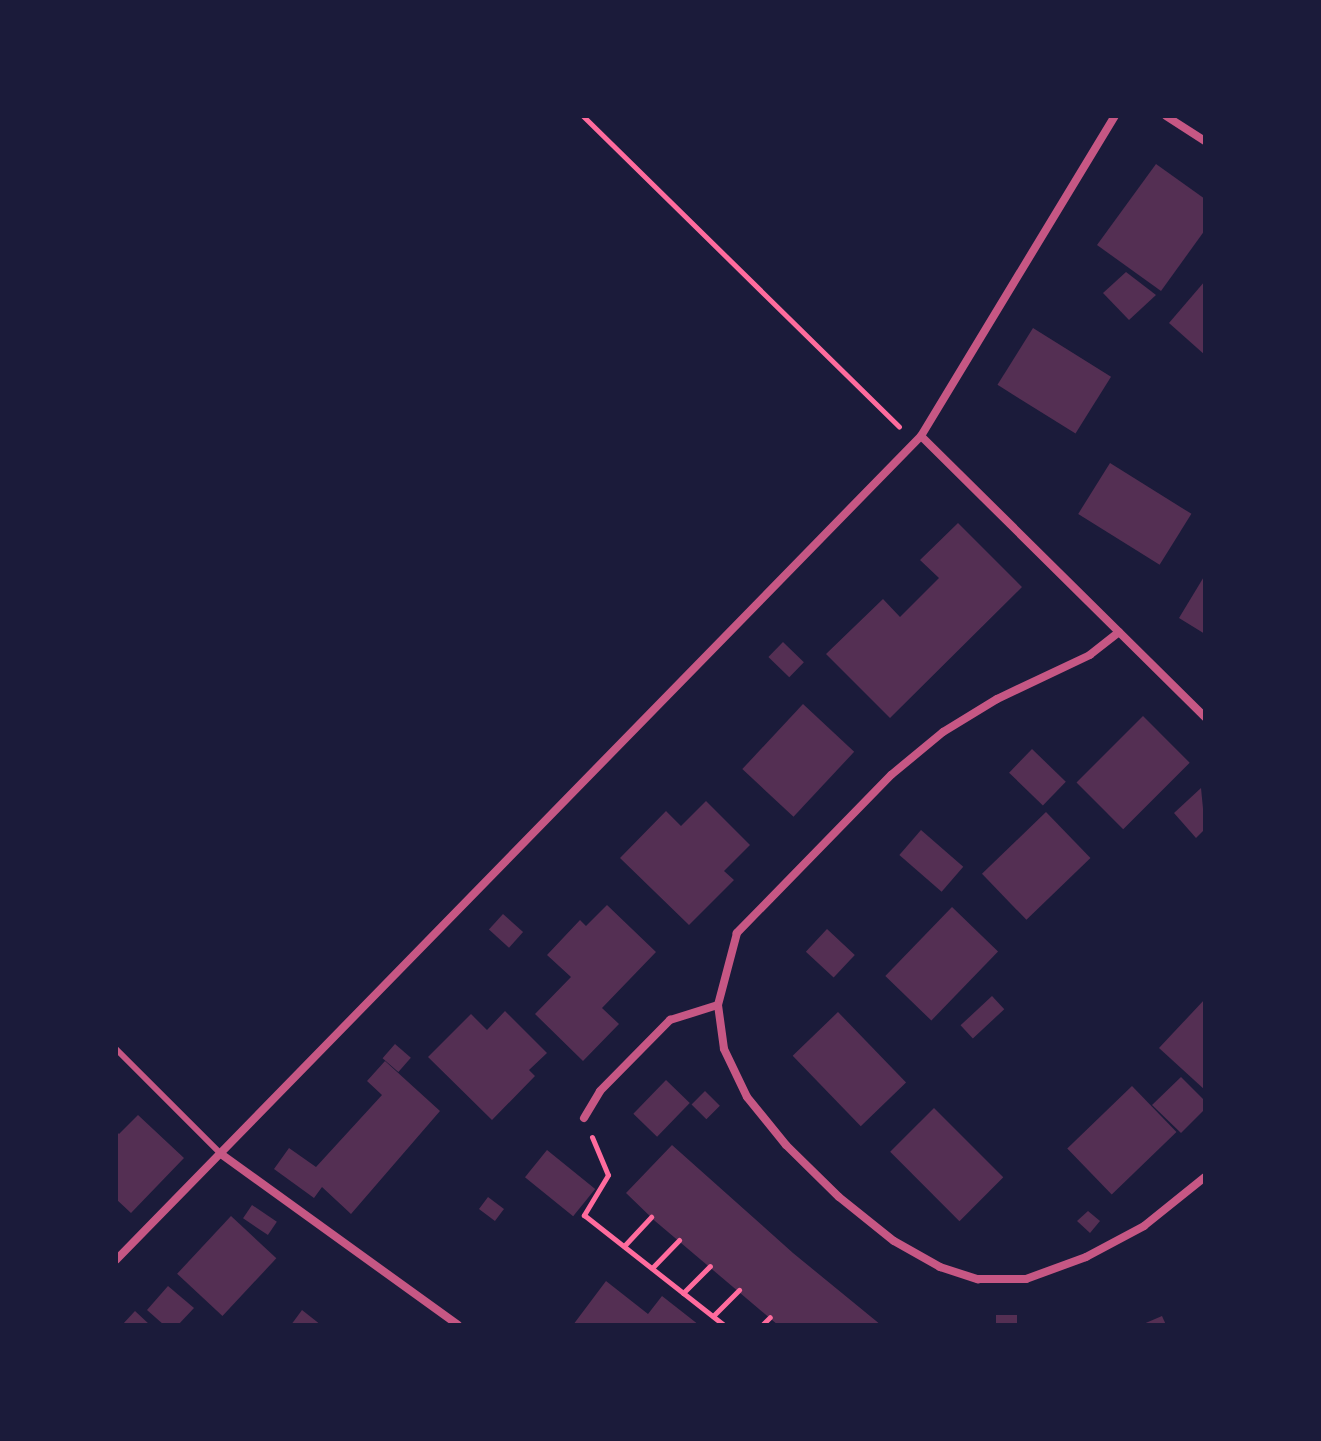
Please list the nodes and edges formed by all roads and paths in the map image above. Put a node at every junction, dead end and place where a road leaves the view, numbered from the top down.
1 (583, 116) edge
2 (1115, 116) edge
3 (1166, 116) edge
4 (1205, 141) edge
5 (921, 436) junction
6 (1119, 632) junction
7 (1205, 717) edge
8 (718, 1005) junction
9 (116, 1049) edge
10 (584, 1118) joint
11 (221, 1154) junction
12 (1205, 1177) edge
13 (651, 1217) dead end
14 (679, 1240) dead end
15 (624, 1246) junction
16 (116, 1260) edge
17 (710, 1266) dead end
18 (651, 1268) junction
19 (739, 1290) dead end
20 (683, 1293) junction
21 (713, 1316) junction
22 (770, 1317) dead end
23 (458, 1325) edge
24 (724, 1325) edge
25 (762, 1325) edge

1 - 5 path
2 - 5 street
3 - 4 street
5 - 6 street
5 - 11 street
6 - 7 street
6 - 8 street
8 - 10 street
8 - 12 street
9 - 11 lane
10 - 15 path
11 - 16 street
11 - 23 street
13 - 15 path
14 - 18 path
15 - 18 path
17 - 20 path
18 - 20 path
19 - 21 path
20 - 21 path
21 - 24 path
22 - 25 path

